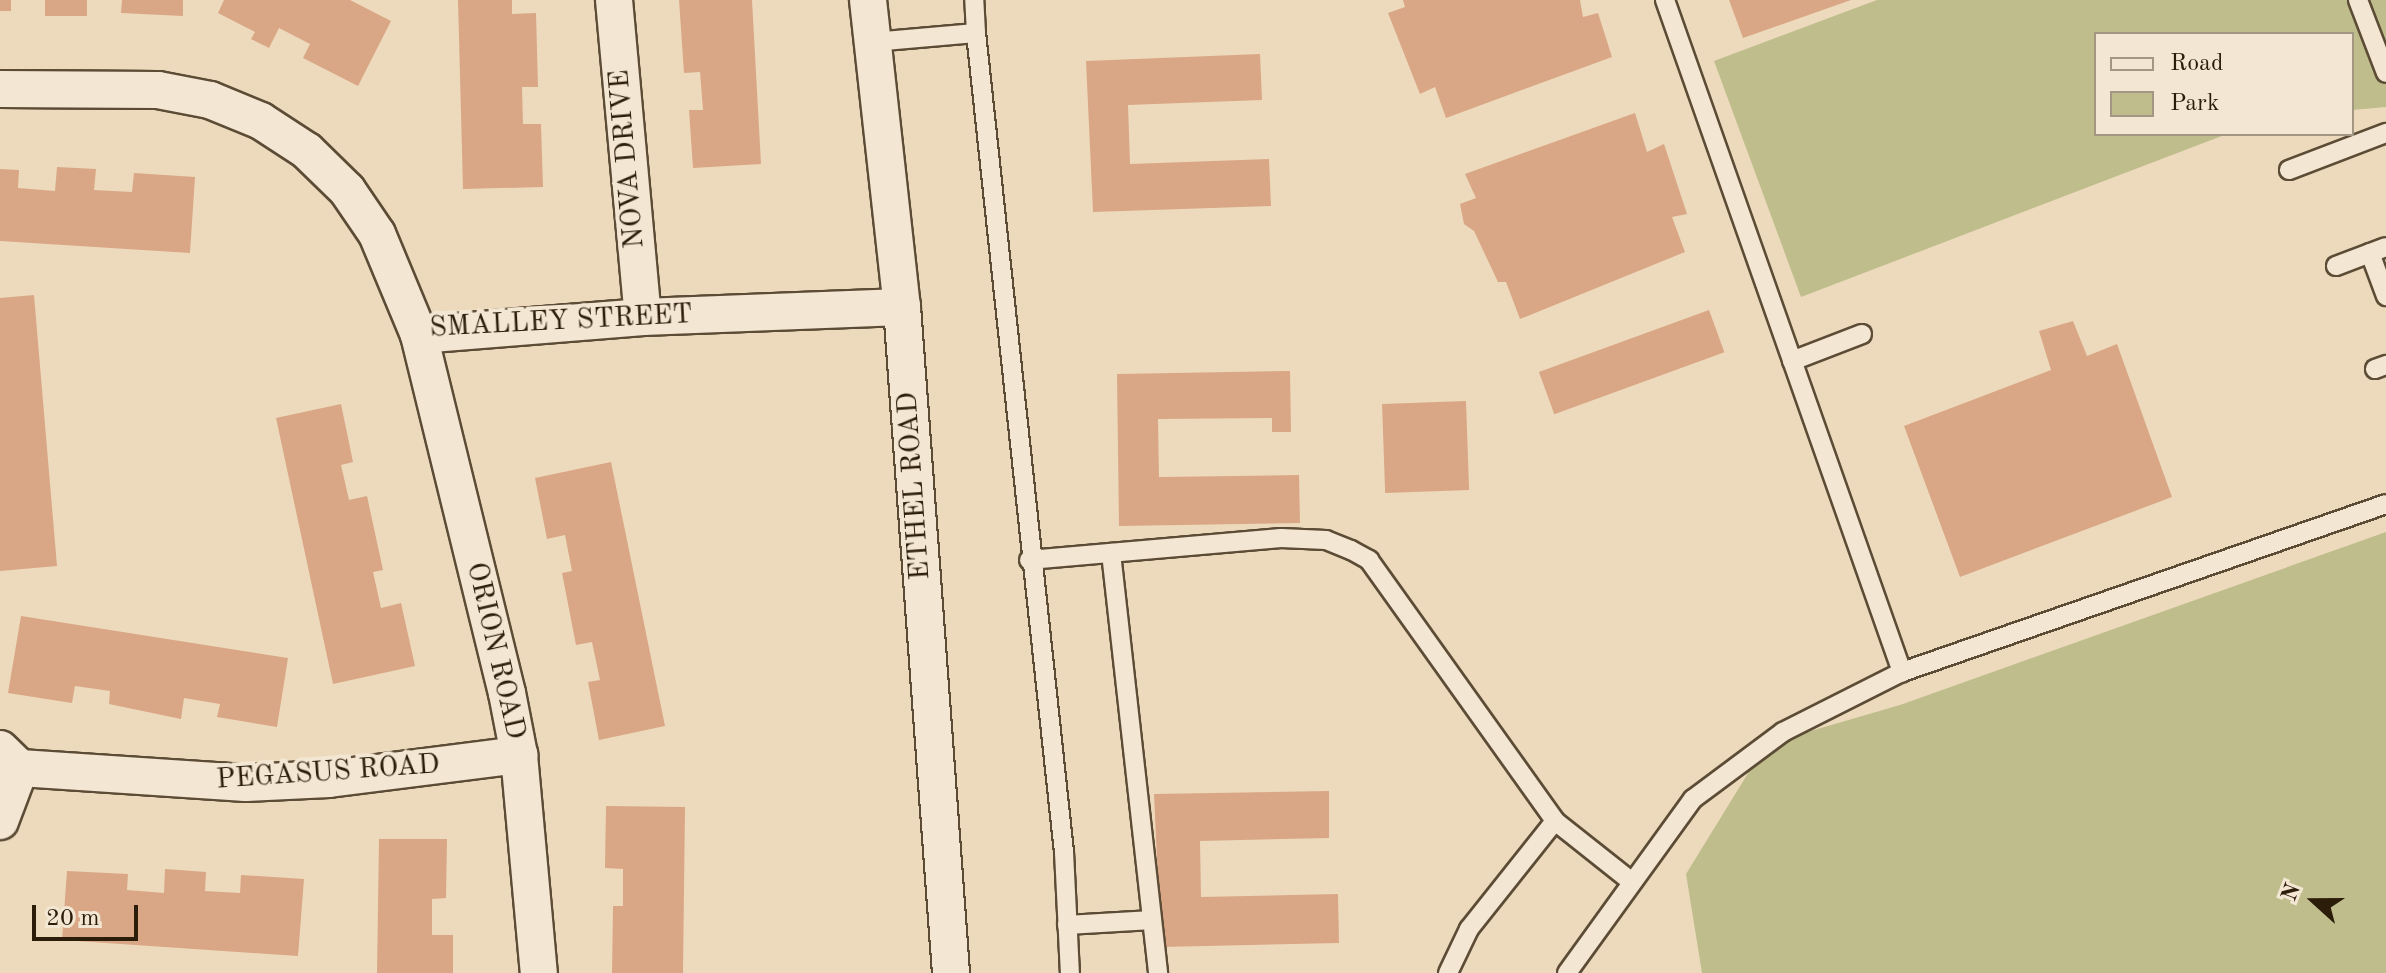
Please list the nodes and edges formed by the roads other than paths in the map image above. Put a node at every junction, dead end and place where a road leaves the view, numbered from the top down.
1 (614, 0) edge
2 (868, 0) edge
3 (974, 0) edge
4 (1665, 0) edge
5 (2358, 0) edge
6 (976, 33) junction
7 (873, 42) junction
8 (2386, 73) edge
9 (0, 89) edge
10 (2386, 133) edge
11 (2289, 170) dead end
12 (2378, 250) edge
13 (2336, 266) dead end
14 (2386, 296) edge
15 (902, 307) junction
16 (643, 317) junction
17 (1862, 334) dead end
18 (419, 335) junction
19 (1792, 361) junction
20 (2386, 504) edge
21 (1111, 553) junction
22 (1029, 560) junction
23 (1902, 672) junction
24 (519, 755) junction
25 (10, 759) edge
26 (0, 821) edge
27 (1555, 821) junction
28 (1632, 882) junction
29 (1152, 920) junction
30 (1067, 925) junction
31 (539, 973) edge
32 (951, 973) edge
33 (1070, 973) edge
34 (1158, 973) edge
35 (1448, 973) edge
36 (1567, 973) edge

1 - 16 street, NOVA DRIVE
2 - 7 street, ETHEL ROAD
3 - 6 lane
4 - 19 lane
5 - 8 lane
6 - 7 lane
6 - 22 lane
7 - 15 street, ETHEL ROAD
9 - 18 street, SMALLEY STREET
10 - 11 lane
12 - 13 lane
12 - 14 lane
15 - 16 street, SMALLEY STREET
15 - 32 street, ETHEL ROAD
16 - 18 street, SMALLEY STREET
17 - 19 lane
18 - 24 street, ORION ROAD
19 - 23 lane
20 - 23 lane
21 - 22 lane
21 - 27 lane
21 - 29 lane
22 - 30 lane
23 - 28 lane
24 - 25 street, PEGASUS ROAD
24 - 31 street, ORION ROAD
25 - 26 street
27 - 28 lane
27 - 35 lane
28 - 36 lane
29 - 30 lane
29 - 34 lane
30 - 33 lane

